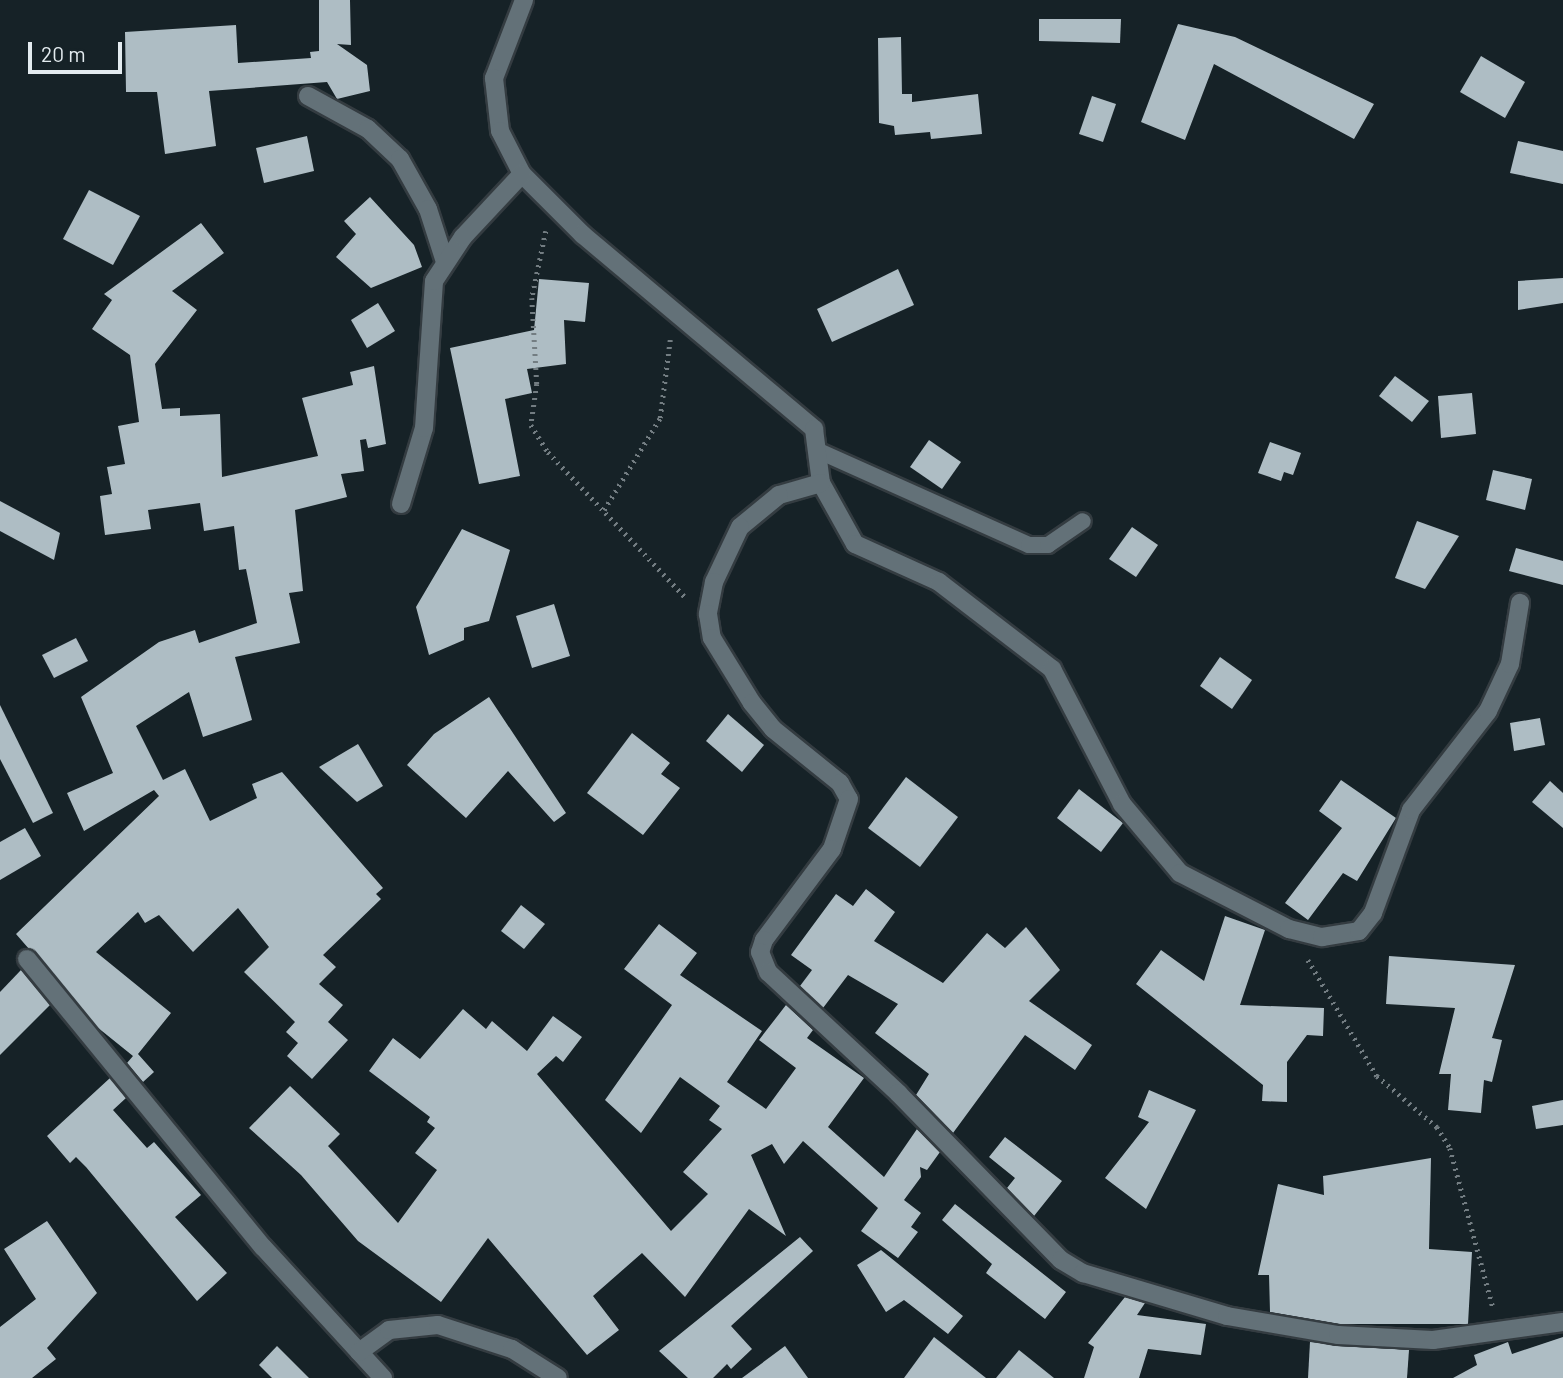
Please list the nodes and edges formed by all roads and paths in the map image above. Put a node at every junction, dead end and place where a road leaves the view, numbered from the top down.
1 (524, 0) edge
2 (308, 96) dead end
3 (522, 174) junction
4 (553, 205) junction
5 (445, 262) junction
6 (669, 308) junction
7 (821, 452) junction
8 (821, 483) junction
9 (401, 504) dead end
10 (604, 510) junction
11 (1083, 521) dead end
12 (1520, 603) dead end
13 (708, 614) junction
14 (1289, 929) junction
15 (27, 959) dead end
16 (1563, 1322) edge
17 (1499, 1333) junction
18 (359, 1352) junction
19 (383, 1378) edge
20 (558, 1378) edge

1 - 3 street
2 - 5 street
3 - 4 street
3 - 5 street
4 - 6 street
4 - 10 path
5 - 9 street
6 - 7 street
6 - 10 path
7 - 8 street
7 - 11 lane
8 - 13 street
8 - 14 street
10 - 13 path
12 - 14 street
13 - 17 street
14 - 17 path
15 - 18 street
16 - 17 street
18 - 19 street
18 - 20 street

